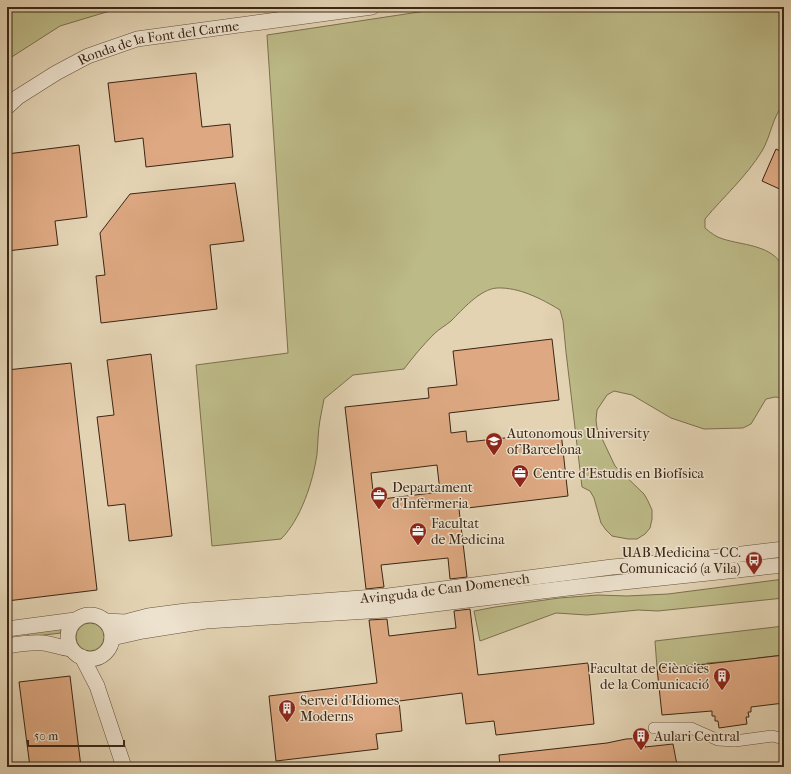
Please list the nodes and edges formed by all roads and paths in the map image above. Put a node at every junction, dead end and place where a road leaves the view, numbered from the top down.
1 (372, 7) edge
2 (7, 107) edge
3 (784, 548) edge
4 (784, 565) edge
5 (74, 620) junction
6 (106, 621) junction
7 (7, 629) edge
8 (112, 638) junction
9 (7, 646) edge
10 (77, 653) junction
11 (101, 656) junction
12 (97, 686) junction
13 (654, 728) dead end
14 (784, 739) edge
15 (124, 767) edge

1 - 2 street, Ronda de la Font del Carme
3 - 6 street, Avinguda de Can Domenech
4 - 8 street, Avinguda de Can Domenech
5 - 6 street
5 - 7 street
5 - 10 street
6 - 8 street
8 - 11 street
9 - 10 street
10 - 11 street
10 - 12 street
11 - 12 street
12 - 15 street
13 - 14 street

